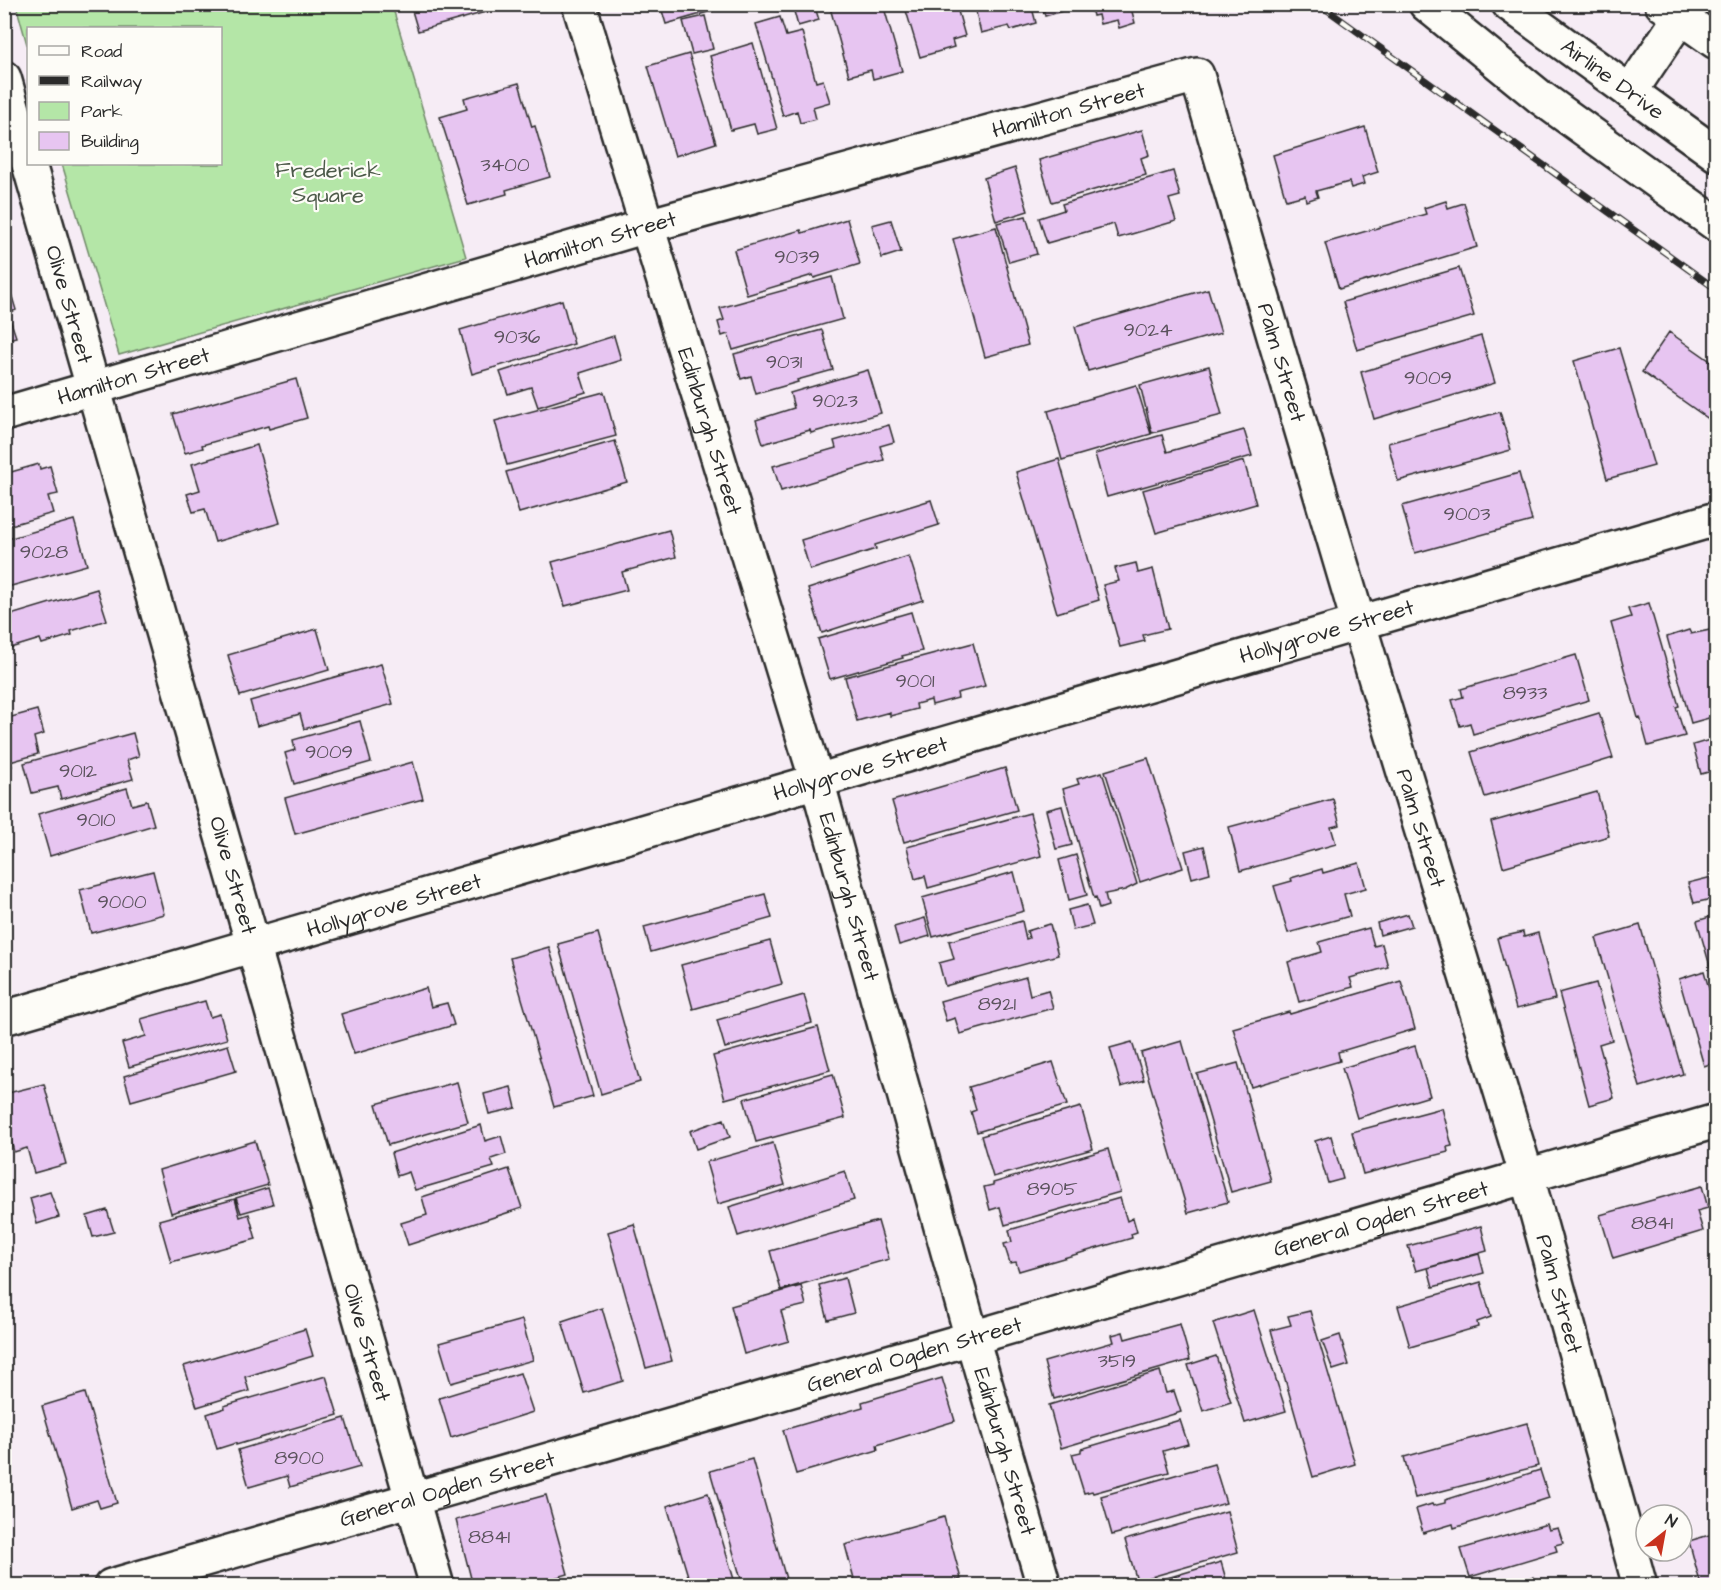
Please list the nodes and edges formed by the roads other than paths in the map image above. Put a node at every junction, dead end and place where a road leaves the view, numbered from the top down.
1 (579, 4) edge
2 (1426, 4) edge
3 (1509, 4) edge
4 (1677, 9) edge
5 (1716, 42) edge
6 (1197, 75) joint
7 (4, 78) edge
8 (1630, 92) junction
9 (1716, 154) edge
10 (27, 156) edge
11 (30, 165) edge
12 (1716, 224) edge
13 (647, 226) junction
14 (93, 387) junction
15 (4, 414) edge
16 (1716, 519) edge
17 (1358, 621) junction
18 (817, 782) junction
19 (253, 947) junction
20 (4, 1018) edge
21 (1716, 1121) edge
22 (1527, 1177) junction
23 (972, 1338) junction
24 (412, 1498) junction
25 (111, 1586) edge
26 (437, 1586) edge
27 (1044, 1586) edge
28 (1640, 1586) edge

1 - 13 main road, Edinburgh Street
2 - 12 main road
3 - 8 main road, Airline Drive
4 - 5 main road
4 - 8 main road
6 - 13 main road, Hamilton Street
6 - 17 main road, Palm Street
7 - 10 main road, Olive Street
8 - 9 main road, Airline Drive
11 - 14 main road, Olive Street
13 - 14 main road, Hamilton Street
13 - 18 main road, Edinburgh Street
14 - 15 main road, Hamilton Street
14 - 19 main road, Olive Street
16 - 17 main road, Hollygrove Street
17 - 18 main road, Hollygrove Street
17 - 22 main road, Palm Street
18 - 19 main road, Hollygrove Street
18 - 23 main road, Edinburgh Street
19 - 20 main road, Hollygrove Street
19 - 24 main road, Olive Street
21 - 22 main road, General Ogden Street
22 - 23 main road, General Ogden Street
22 - 28 main road, Palm Street
23 - 24 main road, General Ogden Street
23 - 27 main road, Edinburgh Street
24 - 25 main road, General Ogden Street
24 - 26 main road, Olive Street

